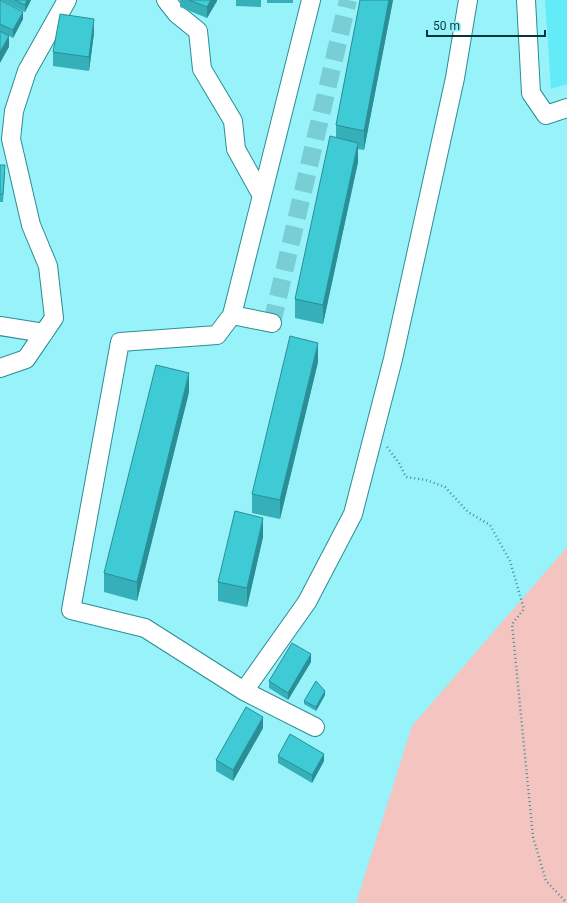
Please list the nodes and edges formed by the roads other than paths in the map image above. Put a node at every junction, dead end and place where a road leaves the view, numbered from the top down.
1 (67, 0) edge
2 (166, 0) edge
3 (311, 0) edge
4 (468, 0) edge
5 (526, 0) edge
6 (567, 108) edge
7 (262, 196) junction
8 (232, 315) junction
9 (272, 323) dead end
10 (0, 326) edge
11 (44, 333) junction
12 (0, 368) edge
13 (244, 691) junction
14 (315, 727) dead end

1 - 11 street
2 - 7 street
3 - 7 street
4 - 13 street
5 - 6 street
7 - 8 street
8 - 9 street
8 - 13 street
10 - 11 street
11 - 12 street
13 - 14 street

